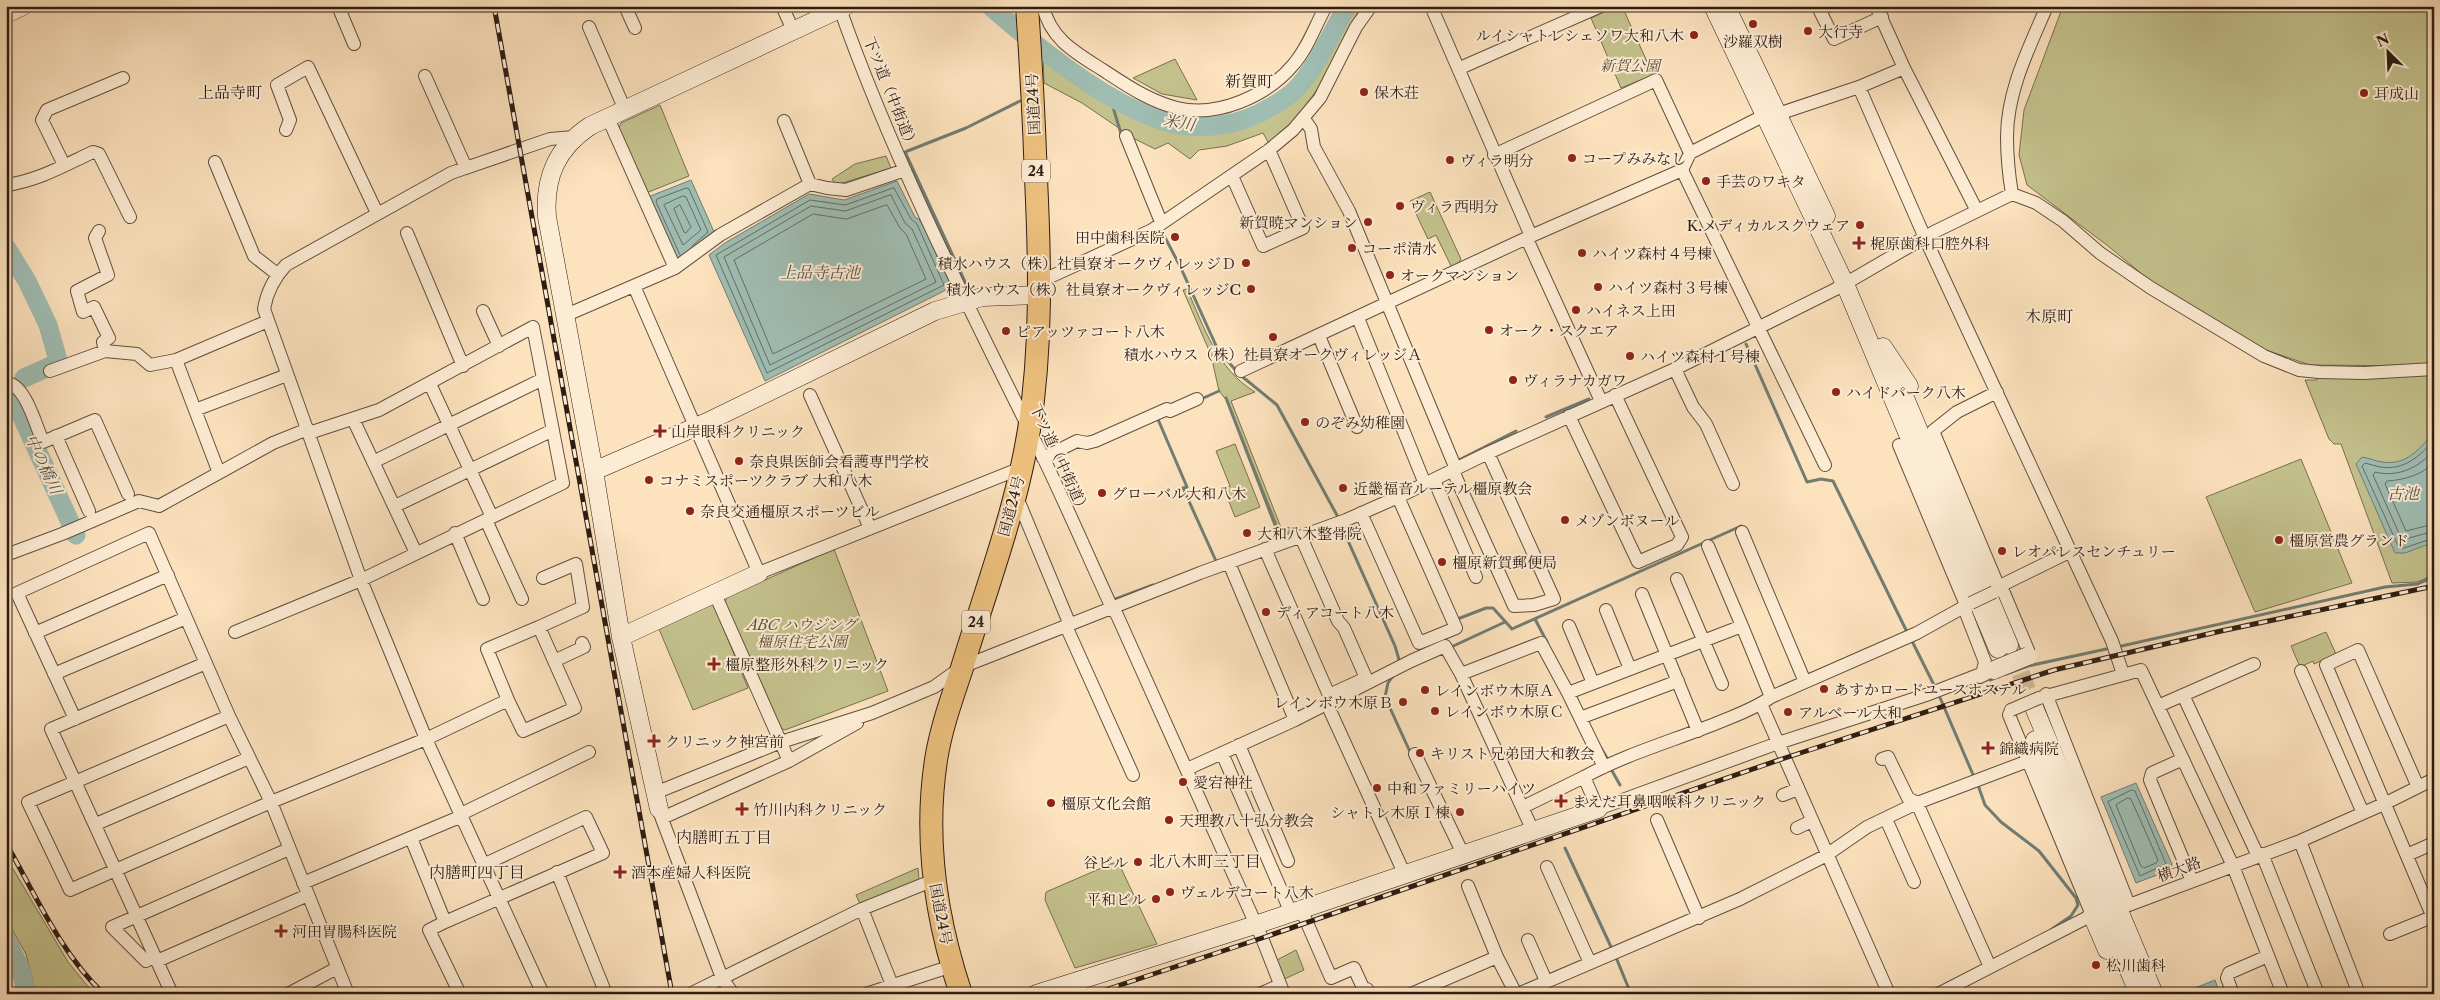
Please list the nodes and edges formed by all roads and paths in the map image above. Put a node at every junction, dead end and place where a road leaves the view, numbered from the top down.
1 (23, 6) edge
2 (338, 6) edge
3 (625, 6) edge
4 (782, 6) edge
5 (1027, 6) edge
6 (1043, 6) edge
7 (1326, 6) edge
8 (1371, 6) edge
9 (1431, 6) edge
10 (1601, 6) edge
11 (1712, 6) edge
12 (1726, 6) edge
13 (1828, 6) edge
14 (2046, 6) edge
15 (841, 7) edge
16 (1879, 11) edge
17 (6, 14) edge
18 (589, 28) dead end
19 (635, 28) dead end
20 (793, 30) junction
21 (354, 44) dead end
22 (1460, 68) junction
23 (1904, 68) junction
24 (425, 76) dead end
25 (123, 78) dead end
26 (1859, 87) junction
27 (625, 110) junction
28 (1772, 114) junction
29 (608, 118) junction
30 (1304, 119) junction
31 (784, 122) dead end
32 (286, 130) dead end
33 (1126, 136) dead end
34 (574, 137) junction
35 (1268, 150) junction
36 (1690, 153) junction
37 (1494, 155) junction
38 (215, 162) dead end
39 (64, 165) junction
40 (466, 168) junction
41 (904, 170) junction
42 (1682, 170) junction
43 (1232, 176) junction
44 (810, 184) junction
45 (6, 185) edge
46 (2012, 194) junction
47 (1977, 211) junction
48 (377, 213) junction
49 (130, 218) dead end
50 (1161, 222) junction
51 (98, 231) dead end
52 (407, 233) dead end
53 (1529, 238) junction
54 (1925, 238) junction
55 (675, 268) junction
56 (277, 274) junction
57 (1850, 281) junction
58 (634, 286) junction
59 (1041, 286) junction
60 (966, 300) junction
61 (1387, 305) junction
62 (483, 311) dead end
63 (564, 316) junction
64 (1358, 318) junction
65 (268, 321) junction
66 (1759, 327) junction
67 (1319, 336) junction
68 (1876, 345) junction
69 (499, 346) junction
70 (105, 351) junction
71 (176, 360) junction
72 (463, 366) junction
73 (1675, 369) junction
74 (2434, 369) edge
75 (50, 371) dead end
76 (1241, 371) dead end
77 (287, 375) junction
78 (544, 379) junction
79 (6, 383) edge
80 (430, 384) junction
81 (1997, 392) junction
82 (810, 395) dead end
83 (1615, 395) junction
84 (1197, 399) dead end
85 (1601, 401) junction
86 (195, 410) junction
87 (1569, 416) junction
88 (353, 418) junction
89 (449, 425) junction
90 (697, 427) junction
91 (1357, 427) dead end
92 (1029, 429) junction
93 (553, 430) junction
94 (308, 431) junction
95 (1933, 431) junction
96 (56, 436) junction
97 (1899, 445) joint
98 (1488, 453) junction
99 (1043, 458) junction
100 (373, 462) junction
101 (1825, 465) dead end
102 (1022, 468) junction
103 (470, 470) junction
104 (1455, 470) junction
105 (594, 471) junction
106 (219, 473) junction
107 (1430, 482) junction
108 (1733, 484) dead end
109 (1015, 493) junction
110 (128, 494) dead end
111 (1398, 498) junction
112 (395, 506) junction
113 (90, 511) dead end
114 (1361, 513) junction
115 (489, 519) junction
116 (870, 528) junction
117 (1742, 532) dead end
118 (455, 533) junction
119 (1301, 537) junction
120 (1708, 546) dead end
121 (1265, 549) junction
122 (2071, 551) junction
123 (416, 553) junction
124 (6, 555) edge
125 (1229, 563) junction
126 (759, 573) junction
127 (168, 575) junction
128 (1476, 577) dead end
129 (543, 578) dead end
130 (1677, 579) dead end
131 (361, 580) junction
132 (1997, 591) junction
133 (715, 594) junction
134 (1642, 594) dead end
135 (483, 598) dead end
136 (522, 599) dead end
137 (1968, 604) junction
138 (1112, 608) junction
139 (1606, 610) dead end
140 (186, 618) junction
141 (1068, 626) junction
142 (1570, 626) dead end
143 (1742, 626) junction
144 (539, 627) junction
145 (236, 632) dead end
146 (35, 633) junction
147 (621, 637) junction
148 (1704, 641) junction
149 (582, 643) dead end
150 (2004, 647) tunnel mouth
151 (1667, 655) junction
152 (2028, 656) joint
153 (554, 660) junction
154 (206, 663) junction
155 (2254, 664) dead end
156 (962, 667) junction
157 (1630, 669) junction
158 (1986, 669) junction
159 (2301, 671) dead end
160 (54, 674) junction
161 (1461, 674) junction
162 (2123, 674) junction
163 (1678, 680) junction
164 (1805, 682) junction
165 (1593, 684) junction
166 (1722, 684) dead end
167 (1568, 693) junction
168 (2183, 695) junction
169 (508, 700) junction
170 (1766, 701) junction
171 (2030, 703) junction
172 (1327, 704) junction
173 (2158, 706) junction
174 (872, 714) junction
175 (229, 716) junction
176 (1580, 718) junction
177 (75, 720) junction
178 (1294, 720) junction
179 (1698, 731) junction
180 (426, 739) junction
181 (780, 742) junction
182 (1778, 743) junction
183 (1239, 745) junction
184 (589, 752) dead end
185 (1222, 753) junction
186 (1415, 754) dead end
187 (249, 758) junction
188 (1882, 759) dead end
189 (2183, 759) junction
190 (789, 761) junction
191 (2028, 761) junction
192 (1604, 767) junction
193 (1186, 769) junction
194 (1134, 775) dead end
195 (1584, 777) junction
196 (2434, 779) edge
197 (76, 783) junction
198 (2418, 787) junction
199 (1798, 789) junction
200 (1783, 795) dead end
201 (271, 802) junction
202 (1917, 803) junction
203 (2386, 803) junction
204 (658, 807) junction
205 (1523, 807) junction
206 (1598, 809) junction
207 (2363, 813) junction
208 (461, 815) junction
209 (1886, 819) junction
210 (1657, 820) dead end
211 (1812, 821) junction
212 (96, 824) junction
213 (1797, 828) dead end
214 (1533, 831) junction
215 (411, 838) junction
216 (2300, 841) junction
217 (2434, 843) edge
218 (289, 849) junction
219 (1463, 854) junction
220 (1827, 855) junction
221 (2260, 855) junction
222 (2407, 855) junction
223 (1288, 861) dead end
224 (484, 865) junction
225 (2233, 866) junction
226 (1547, 867) dead end
227 (116, 870) junction
228 (557, 872) junction
229 (1404, 873) junction
230 (2192, 881) junction
231 (1914, 882) dead end
232 (935, 885) junction
233 (1468, 886) dead end
234 (306, 889) junction
235 (498, 898) junction
236 (862, 909) junction
237 (2110, 909) junction
238 (1296, 911) junction
239 (2432, 912) edge
240 (137, 916) junction
241 (1699, 918) junction
242 (445, 922) junction
243 (1255, 925) junction
244 (2390, 934) dead end
245 (1528, 940) dead end
246 (2268, 956) junction
247 (1497, 957) junction
248 (156, 959) junction
249 (1590, 963) junction
250 (952, 966) junction
251 (1990, 967) junction
252 (337, 968) junction
253 (722, 978) junction
254 (1546, 981) junction
255 (892, 985) junction
256 (1282, 990) edge
257 (2434, 992) edge
258 (172, 994) edge
259 (288, 994) edge
260 (348, 994) edge
261 (460, 994) edge
262 (543, 994) edge
263 (606, 994) edge
264 (690, 994) edge
265 (733, 994) edge
266 (866, 994) edge
267 (961, 994) edge
268 (1036, 994) edge
269 (1260, 994) edge
270 (1369, 994) edge
271 (1412, 994) edge
272 (1517, 994) edge
273 (1889, 994) edge
274 (1938, 994) edge
275 (2128, 994) edge
276 (2139, 994) edge
277 (2154, 994) edge
278 (2164, 994) edge
279 (2233, 994) edge
280 (2283, 994) edge
281 (2318, 994) edge
282 (2359, 994) edge
283 (2430, 994) edge

1 - 17 street
2 - 21 street
3 - 19 street
4 - 20 street
5 - 59 highway, 国道24号 / 24
6 - 7 street
8 - 30 street
9 - 22 street
10 - 22 street
11 - 28 street
12 - 28 street
13 - 16 street
14 - 46 street
15 - 20 street
15 - 41 street, 下ツ道（中街道）
16 - 23 street
18 - 27 street
20 - 27 street
22 - 37 street
23 - 26 street
23 - 47 street
24 - 40 street
25 - 39 street
26 - 28 street
26 - 54 street
27 - 29 street
28 - 36 street
28 - 57 street
29 - 34 street
29 - 55 street
30 - 35 street
30 - 61 street
31 - 44 street
32 - 48 street
33 - 50 street
34 - 40 street
34 - 63 street
35 - 43 street
35 - 43 street
36 - 37 street
36 - 42 street
37 - 53 street
38 - 56 street
39 - 45 street
39 - 49 street
40 - 48 street
41 - 44 street
41 - 60 street, 下ツ道（中街道）
42 - 53 street
42 - 66 street
43 - 50 street
44 - 55 street
46 - 47 street
46 - 74 street
47 - 54 street
48 - 56 street
50 - 59 street
51 - 70 street
52 - 72 street
53 - 61 street
53 - 85 street
54 - 57 street
54 - 81 street
55 - 58 street
56 - 65 street
57 - 66 street
57 - 68 street
58 - 63 street
58 - 90 street
59 - 60 street
59 - 92 highway, 国道24号 / 24
60 - 90 street
60 - 92 street, 下ツ道（中街道）
61 - 64 street
61 - 104 street
62 - 69 street
63 - 105 street
64 - 67 street
64 - 107 street
65 - 71 street
65 - 77 street
66 - 73 street
66 - 101 street
67 - 76 street
67 - 91 street
68 - 95 street
68 - 97 street
68 - 150 street
69 - 72 street
69 - 78 street
70 - 71 street
70 - 75 street
71 - 86 street
72 - 80 street
73 - 83 street
73 - 108 street
77 - 86 street
77 - 94 street
78 - 89 street
78 - 93 street
79 - 96 street
80 - 88 street
80 - 89 street
81 - 95 street
81 - 122 street
82 - 116 street
83 - 85 street
83 - 87 street
84 - 99 street
85 - 87 street
86 - 106 street
87 - 98 street
88 - 94 street
88 - 100 street
89 - 100 street
89 - 103 street
90 - 105 street
90 - 126 street
92 - 99 street, 下ツ道（中街道）
92 - 102 highway, 国道24号 / 24
93 - 103 street
93 - 115 street
94 - 106 street
94 - 131 street
95 - 132 street
96 - 110 street
96 - 113 street
97 - 137 street
98 - 104 street
98 - 104 street
99 - 138 street, 下ツ道（中街道）
100 - 112 street
102 - 109 highway, 国道24号 / 24
102 - 116 street
103 - 112 street
103 - 115 street
104 - 107 street
105 - 147 street
106 - 124 street
107 - 111 street
107 - 128 street
109 - 141 street
109 - 156 highway, 国道24号 / 24
111 - 114 street
111 - 114 street
112 - 123 street
114 - 119 street
115 - 118 street
115 - 136 street
116 - 126 street
117 - 164 street
118 - 123 street
118 - 135 street
119 - 121 street
119 - 121 street
120 - 143 street
121 - 125 street
122 - 132 street
122 - 162 street
123 - 131 street
125 - 138 street
125 - 178 street
126 - 133 street
127 - 140 street
127 - 146 street
127 - 146 street
129 - 144 street
130 - 148 street
131 - 145 street
131 - 180 street
132 - 137 street, bridge
132 - 152 street
133 - 147 street
133 - 181 street
134 - 151 street
137 - 158 street
137 - 164 street
138 - 141 street
138 - 193 street, 下ツ道（中街道）
139 - 157 street
140 - 154 street
140 - 160 street
141 - 156 street
141 - 194 street
142 - 165 street
143 - 148 street
143 - 170 street
144 - 153 street
144 - 169 street
146 - 160 street
147 - 204 street
148 - 151 street
148 - 166 street
149 - 153 street
151 - 157 street
151 - 163 street
152 - 158 street, bridge
153 - 169 street
154 - 175 street
154 - 177 street
155 - 168 street
156 - 174 street
156 - 232 highway, 国道24号 / 24
157 - 165 street
158 - 182 street
159 - 207 street
160 - 177 street
161 - 167 street
161 - 172 street
161 - 205 street
162 - 171 street
162 - 173 street
163 - 176 street
163 - 179 street
164 - 170 street
165 - 167 street
167 - 176 street
168 - 173 street
168 - 221 street
169 - 180 street
170 - 179 street
170 - 182 street
171 - 191 street
171 - 237 street
172 - 178 street
172 - 229 street
173 - 189 street
174 - 181 street
174 - 190 street
175 - 187 street
175 - 197 street
176 - 192 street
177 - 197 street
178 - 183 street
179 - 192 street
180 - 201 street
180 - 208 street
181 - 190 street
181 - 204 street
182 - 199 street
182 - 206 street
183 - 185 street
183 - 223 street
184 - 208 street
185 - 193 street
185 - 238 street
186 - 219 street
187 - 201 street
187 - 212 street
188 - 202 street
189 - 225 street
189 - 230 street
190 - 204 street
191 - 202 street
191 - 237 street
192 - 195 street
193 - 243 street, 下ツ道（中街道）
195 - 205 street
195 - 206 street
196 - 198 street, 横大路
197 - 212 street
197 - 227 street
198 - 203 street, 横大路
198 - 203 street
199 - 200 street
199 - 211 street
201 - 218 street
201 - 227 street
202 - 209 street
202 - 251 street
203 - 207 street, 横大路
203 - 222 street
204 - 253 street
205 - 214 street
206 - 214 street
207 - 216 street, 横大路
208 - 215 street
208 - 224 street
209 - 220 street
209 - 231 street
210 - 241 street
211 - 213 street
211 - 220 street
212 - 227 street
214 - 219 street
215 - 234 street
215 - 242 street
216 - 221 street, 横大路
216 - 282 street
217 - 222 street
218 - 234 street
218 - 240 street
219 - 229 street
220 - 241 street
220 - 273 street
221 - 225 street, 横大路
221 - 281 street
222 - 239 street
224 - 228 street
224 - 235 street
225 - 230 street, 横大路
225 - 246 street
226 - 249 street
227 - 240 street
228 - 235 street
228 - 263 street
229 - 238 street
230 - 237 street, 横大路
232 - 236 street
232 - 250 highway, 国道24号 / 24
233 - 247 street
234 - 248 street
234 - 252 street
235 - 242 street
235 - 262 street
236 - 253 street
236 - 255 street
237 - 251 street, 横大路
237 - 275 street
237 - 276 street
237 - 277 street
237 - 278 street
238 - 243 street
238 - 270 street
239 - 244 street
240 - 248 street
240 - 248 street
241 - 249 street
242 - 261 street
243 - 256 street, 下ツ道（中街道）
243 - 268 street
245 - 254 street
246 - 279 street
246 - 280 street
247 - 271 street
247 - 272 street
248 - 258 street
249 - 254 street
250 - 255 street
250 - 267 highway, 国道24号 / 24
251 - 274 street, 横大路
252 - 259 street
252 - 260 street
253 - 264 street
253 - 265 street
254 - 272 street
255 - 266 street
256 - 269 street
257 - 283 street

